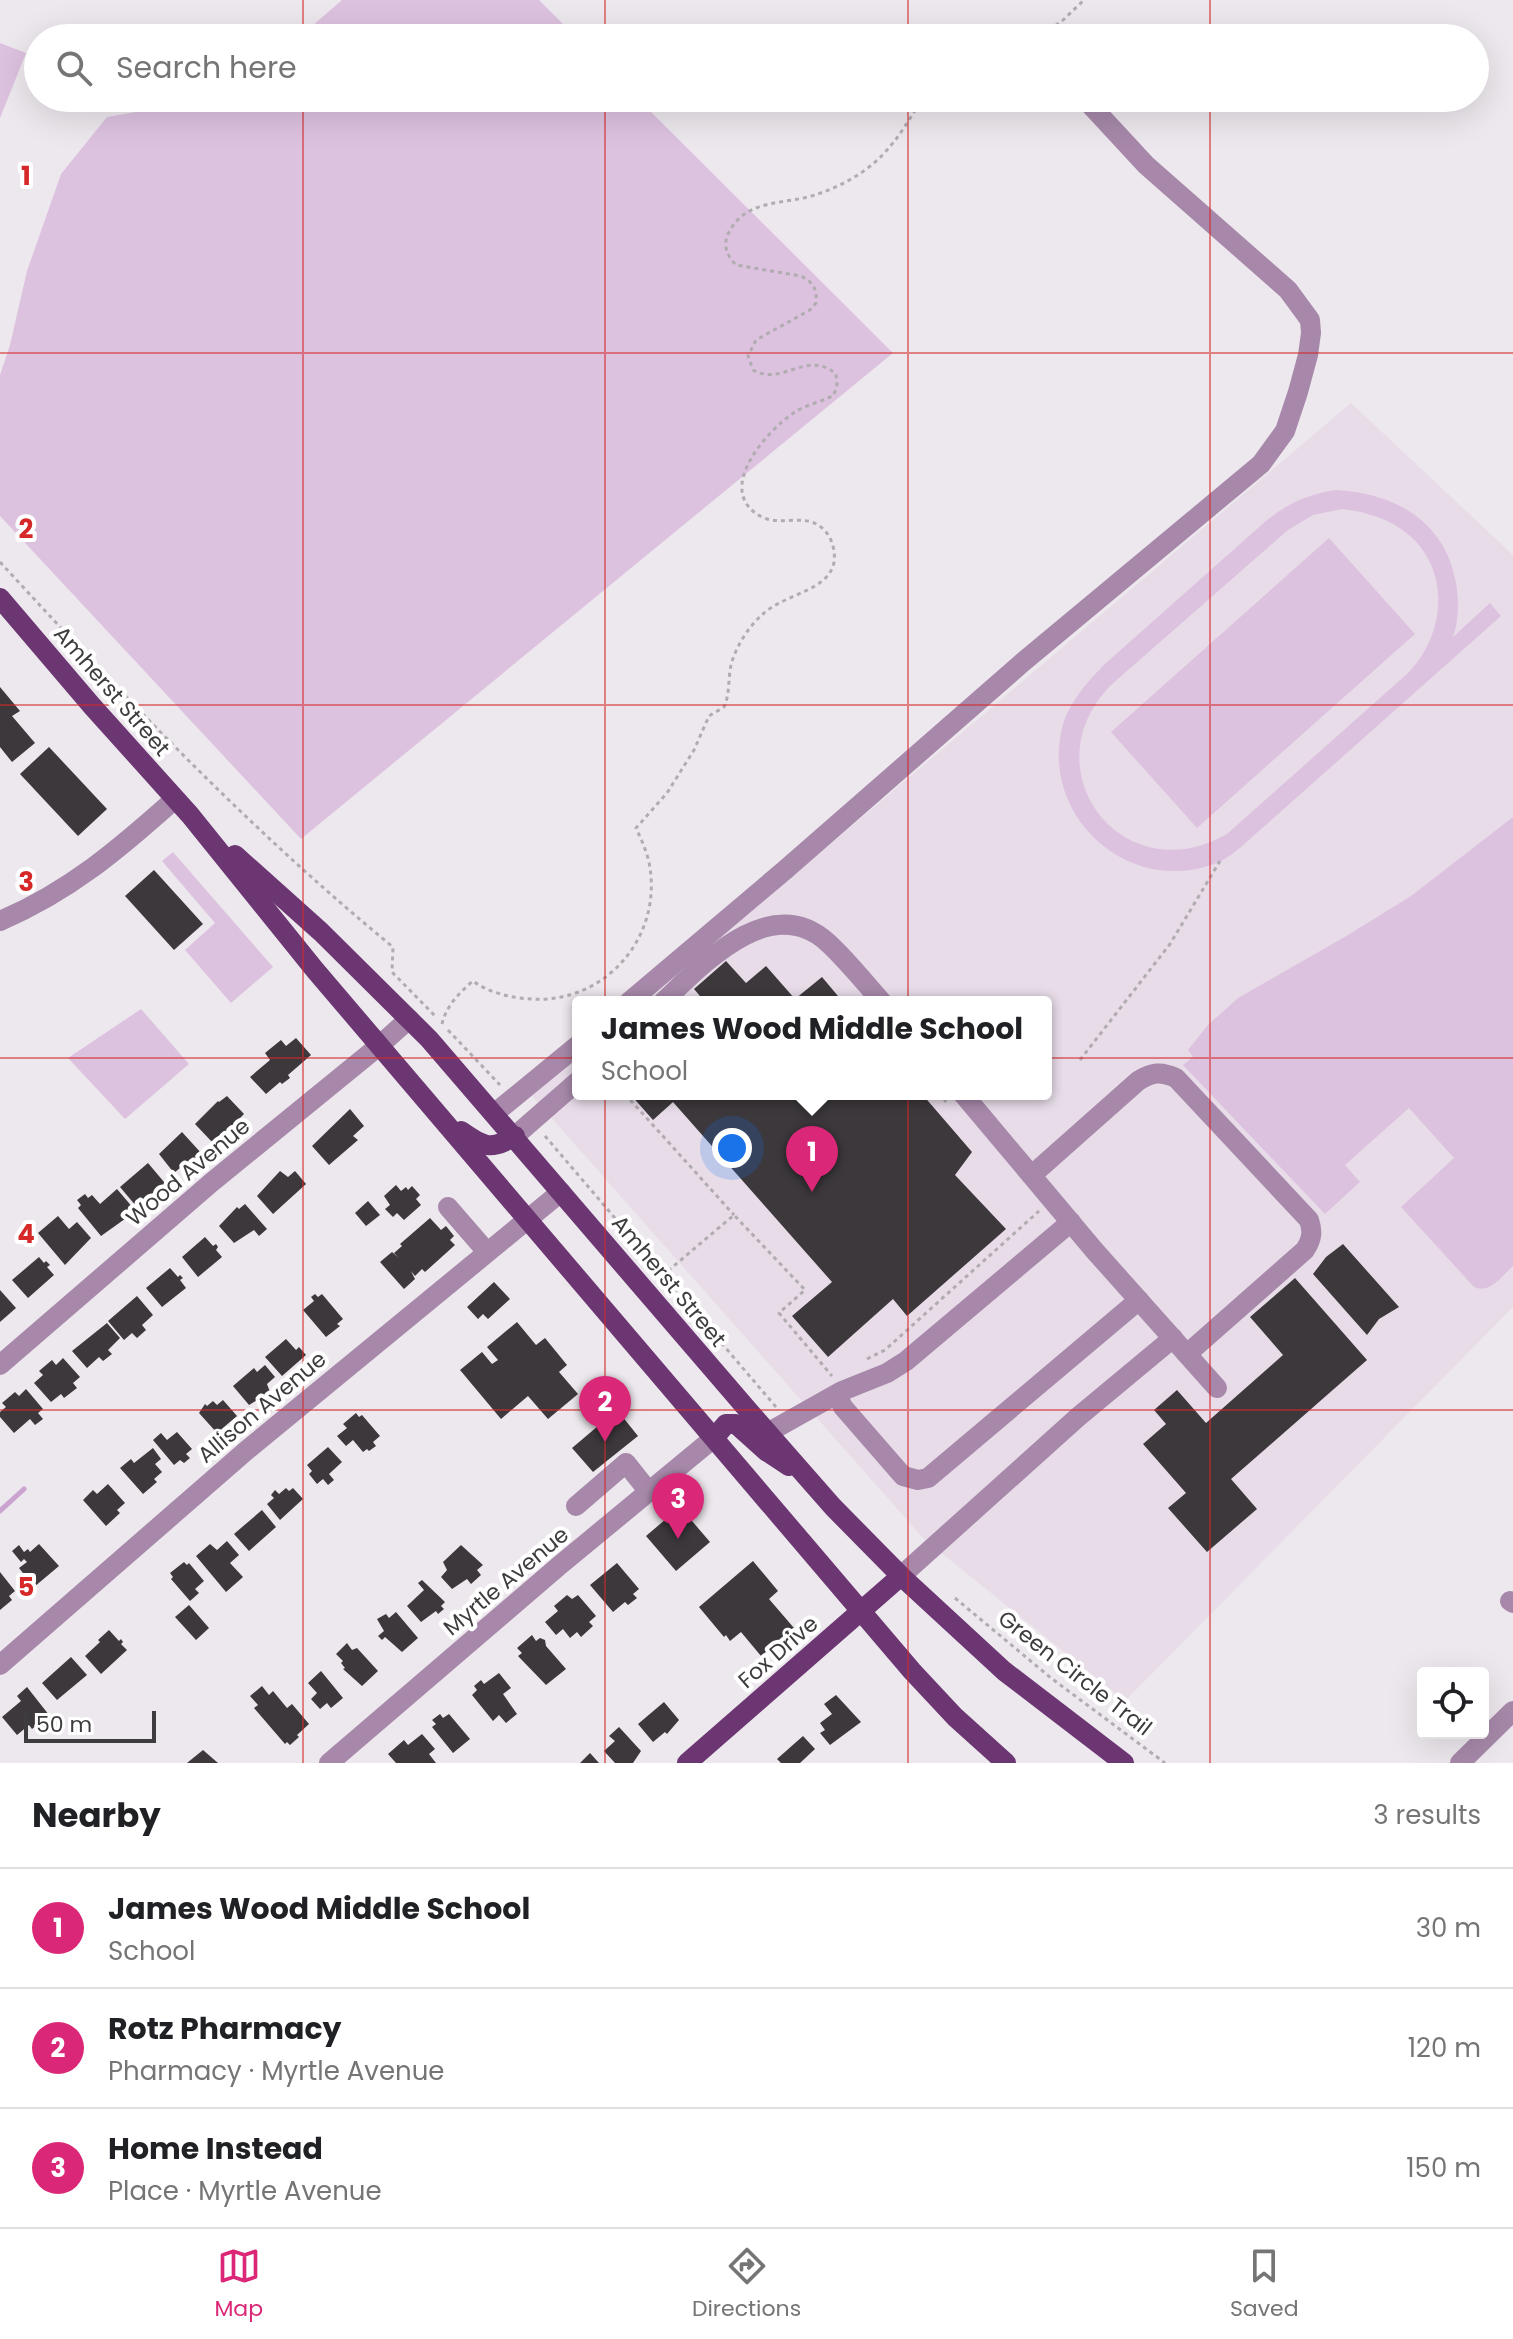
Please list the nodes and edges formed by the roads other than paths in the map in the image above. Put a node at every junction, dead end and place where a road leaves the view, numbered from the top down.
1 (1097, 112) edge
2 (0, 598) edge
3 (175, 799) junction
4 (190, 815) junction
5 (0, 921) edge
6 (636, 996) edge
7 (669, 996) edge
8 (876, 996) edge
9 (409, 1019) junction
10 (380, 1045) junction
11 (572, 1050) edge
12 (572, 1086) edge
13 (956, 1100) edge
14 (495, 1113) junction
15 (439, 1115) junction
16 (515, 1136) junction
17 (1032, 1175) junction
18 (561, 1192) junction
19 (448, 1207) dead end
20 (528, 1218) junction
21 (1071, 1222) junction
22 (487, 1252) junction
23 (1139, 1300) junction
24 (1173, 1338) junction
25 (1187, 1354) junction
26 (0, 1365) edge
27 (835, 1386) junction
28 (1217, 1388) dead end
29 (769, 1432) junction
30 (715, 1437) junction
31 (809, 1479) junction
32 (649, 1492) junction
33 (576, 1506) dead end
34 (901, 1576) junction
35 (862, 1611) junction
36 (0, 1665) edge
37 (1513, 1711) edge
38 (1466, 1761) edge
39 (329, 1763) edge
40 (687, 1763) edge
41 (1006, 1763) edge
42 (1124, 1763) edge

1 - 6 street
2 - 3 main road, Amherst Street
3 - 4 main road, Amherst Street
3 - 5 street
4 - 9 main road, Amherst Street
4 - 10 main road, Amherst Street
7 - 8 street
9 - 10 street, Wood Avenue
9 - 14 main road, Amherst Street
10 - 15 main road, Amherst Street
10 - 26 street, Wood Avenue
11 - 14 street
12 - 16 street
13 - 17 street
14 - 16 main road, Amherst Street
15 - 16 main road
15 - 20 main road, Amherst Street
16 - 18 main road, Amherst Street
17 - 21 street
17 - 25 street
18 - 20 street, Allison Avenue
18 - 29 main road, Amherst Street
19 - 22 street
20 - 22 street, Allison Avenue
20 - 30 main road, Amherst Street
21 - 23 street
21 - 27 street
22 - 36 street, Allison Avenue
23 - 24 street
23 - 27 street
24 - 25 street
24 - 34 street
25 - 28 street
27 - 29 street
29 - 31 main road, Amherst Street
30 - 31 main road
30 - 32 street, Myrtle Avenue
30 - 35 main road, Amherst Street
31 - 34 main road, Amherst Street
32 - 33 street
32 - 39 street, Myrtle Avenue
34 - 35 main road, Fox Drive
34 - 42 main road, Amherst Street
35 - 40 main road, Fox Drive
35 - 41 main road, Amherst Street
37 - 38 street

